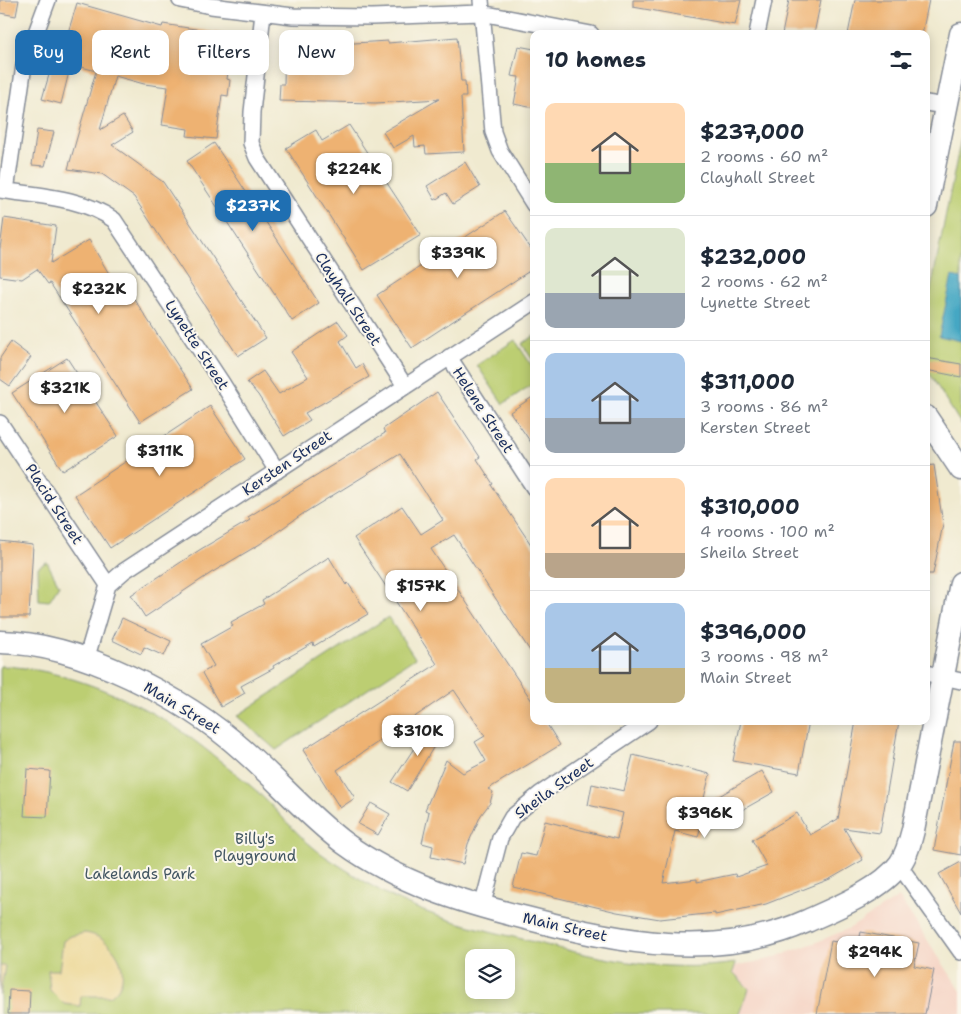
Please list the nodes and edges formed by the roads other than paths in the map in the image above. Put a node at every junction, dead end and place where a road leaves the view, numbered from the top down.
1 (48, 0) edge
2 (180, 0) edge
3 (764, 0) edge
4 (481, 6) edge
5 (263, 13) junction
6 (575, 30) edge
7 (758, 30) edge
8 (961, 34) edge
9 (936, 104) edge
10 (930, 165) edge
11 (3, 191) edge
12 (530, 199) edge
13 (530, 305) edge
14 (449, 357) junction
15 (405, 386) junction
16 (0, 423) edge
17 (930, 423) edge
18 (961, 469) edge
19 (277, 471) junction
20 (530, 482) edge
21 (961, 583) edge
22 (108, 585) junction
23 (0, 642) edge
24 (86, 660) junction
25 (943, 677) edge
26 (643, 725) edge
27 (899, 865) junction
28 (482, 906) junction
29 (961, 952) edge

1 - 11 street
2 - 5 street
3 - 7 street
4 - 5 street
4 - 6 street
4 - 12 street
5 - 15 street, Clayhall Street
8 - 9 street
9 - 10 street
11 - 19 street, Lynette Street
13 - 14 street, Kersten Street
14 - 15 street, Kersten Street
14 - 20 street, Helene Street
15 - 19 street, Kersten Street
16 - 22 street, Placid Street
17 - 18 street
19 - 22 street, Kersten Street
21 - 25 street, Main Street
22 - 24 street
23 - 24 street, Main Street
24 - 28 street, Main Street
25 - 27 street, Main Street
26 - 28 street, Sheila Street
27 - 28 street, Main Street
27 - 29 street

